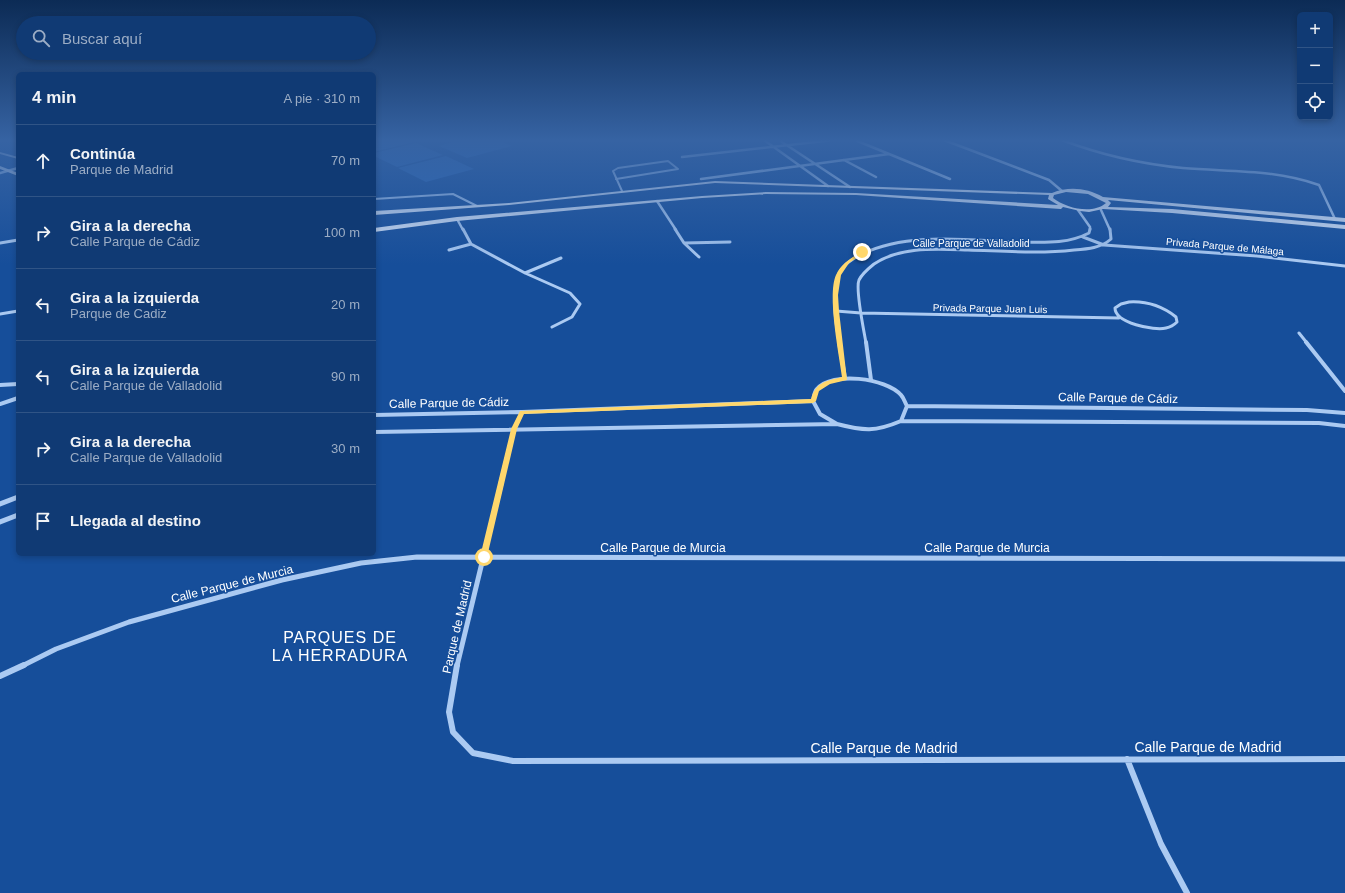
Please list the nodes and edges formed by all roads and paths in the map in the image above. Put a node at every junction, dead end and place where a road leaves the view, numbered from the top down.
1 (618, 182) edge
2 (735, 182) junction
3 (822, 182) edge
4 (842, 182) edge
5 (1051, 182) edge
6 (1312, 182) edge
7 (693, 183) junction
8 (828, 186) junction
9 (850, 187) junction
10 (622, 191) junction
11 (1062, 191) junction
12 (739, 194) junction
13 (1052, 194) junction
14 (702, 197) junction
15 (1102, 198) junction
16 (376, 200) edge
17 (657, 201) junction
18 (477, 206) junction
19 (1065, 207) junction
20 (1103, 209) junction
21 (1078, 210) junction
22 (376, 213) edge
23 (457, 219) junction
24 (1335, 219) junction
25 (1345, 220) edge
26 (1345, 227) edge
27 (376, 230) edge
28 (1083, 237) junction
29 (16, 240) edge
30 (730, 242) dead end
31 (0, 243) edge
32 (684, 243) junction
33 (471, 244) junction
34 (1104, 245) junction
35 (449, 250) dead end
36 (699, 257) dead end
37 (562, 258) dead end
38 (1345, 266) edge
39 (525, 273) junction
40 (16, 311) edge
41 (836, 311) junction
42 (861, 313) junction
43 (0, 314) edge
44 (1119, 318) junction
45 (552, 327) dead end
46 (1299, 332) dead end
47 (845, 378) junction
48 (871, 380) junction
49 (16, 384) edge
50 (0, 385) edge
51 (1345, 390) edge
52 (16, 399) edge
53 (813, 401) junction
54 (0, 404) edge
55 (907, 406) junction
56 (522, 412) junction
57 (1345, 413) edge
58 (376, 415) edge
59 (901, 421) junction
60 (837, 424) junction
61 (1345, 426) edge
62 (514, 429) junction
63 (376, 432) edge
64 (16, 498) edge
65 (0, 504) edge
66 (16, 516) edge
67 (0, 522) edge
68 (484, 557) junction
69 (1345, 559) edge
70 (0, 676) edge
71 (449, 712) joint
72 (1127, 759) junction
73 (1345, 759) edge
74 (1187, 893) edge

1 - 10 lane
2 - 7 main road
2 - 8 main road
2 - 12 main road
3 - 8 street
4 - 9 street
5 - 11 street
6 - 24 street
7 - 10 main road
7 - 14 main road
8 - 9 main road
9 - 13 main road
10 - 18 main road
11 - 13 main road
11 - 15 main road
12 - 14 main road
12 - 19 main road
13 - 19 main road
14 - 17 main road
15 - 20 main road
15 - 24 main road
16 - 18 lane
17 - 23 main road
17 - 32 street
18 - 22 main road
19 - 21 main road
20 - 21 main road
20 - 26 main road
20 - 34 street
21 - 28 street
23 - 27 main road
23 - 33 street
24 - 25 main road
28 - 34 street
28 - 41 street, Calle Parque de Valladolid
29 - 31 street
30 - 32 street
32 - 36 street
33 - 35 street
33 - 39 street
34 - 38 street, Privada Parque de Málaga
34 - 42 street, Calle Parque de Valladolid
37 - 39 street
39 - 45 street
40 - 43 street
41 - 42 street, Privada Parque Juan Luis
41 - 47 street, Calle Parque de Valladolid
42 - 44 street, Privada Parque Juan Luis
42 - 48 street, Calle Parque de Valladolid
44 - 44 street, Privada Parque Juan Luis
46 - 51 street
47 - 48 street
47 - 53 street
48 - 55 street
49 - 50 street
52 - 54 street
53 - 56 street, Calle Parque de Cádiz
53 - 60 street
55 - 57 street, Calle Parque de Cádiz
55 - 59 street
56 - 58 street, Calle Parque de Cádiz
56 - 62 street, Parque de Madrid
59 - 60 street, Calle Parque de Cádiz
59 - 61 street, Calle Parque de Cádiz
60 - 62 street, Calle Parque de Cádiz
62 - 63 street, Calle Parque de Cádiz
62 - 68 street, Parque de Madrid
64 - 65 street
66 - 67 street
68 - 69 street, Calle Parque de Murcia
68 - 70 street, Calle Parque de Murcia
68 - 71 street, Parque de Madrid
71 - 72 street, Calle Parque de Madrid
72 - 73 street, Calle Parque de Madrid
72 - 74 street

